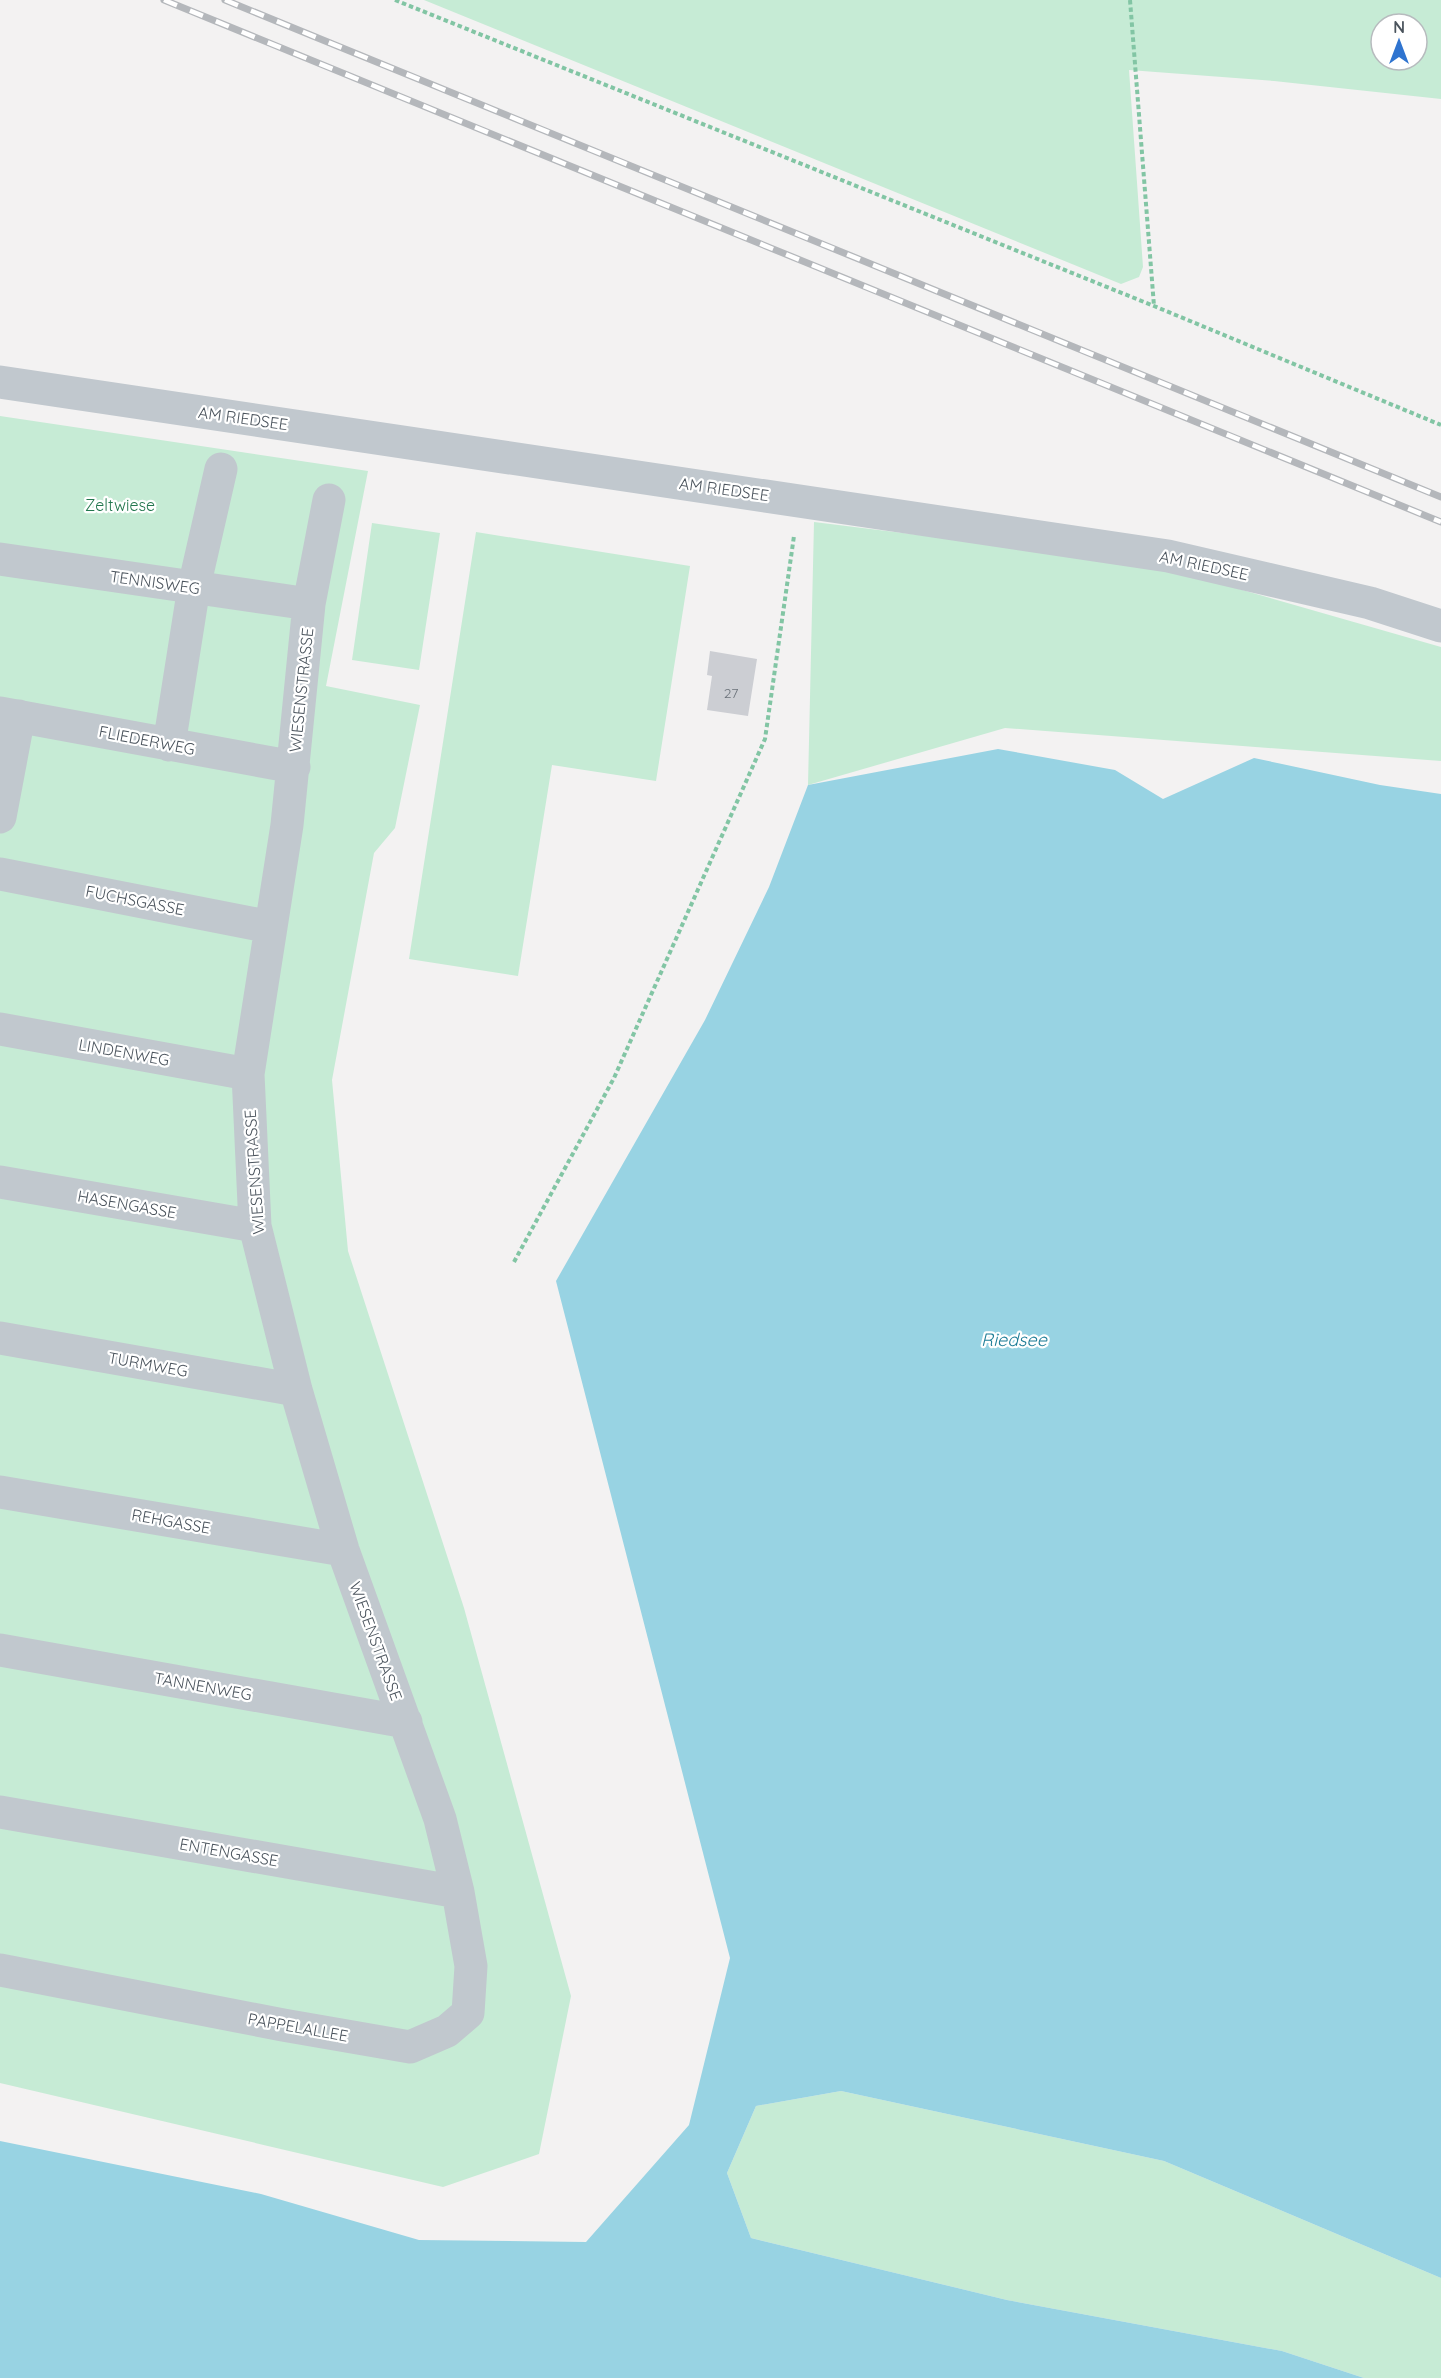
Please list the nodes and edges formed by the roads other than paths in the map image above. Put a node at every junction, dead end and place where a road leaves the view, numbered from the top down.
1 (0, 382) edge
2 (221, 469) dead end
3 (329, 500) dead end
4 (0, 559) edge
5 (194, 587) junction
6 (309, 604) junction
7 (1441, 626) edge
8 (10, 715) edge
9 (170, 745) junction
10 (294, 767) junction
11 (0, 817) edge
12 (0, 874) edge
13 (271, 927) junction
14 (0, 1029) edge
15 (248, 1074) junction
16 (0, 1182) edge
17 (255, 1226) junction
18 (0, 1338) edge
19 (296, 1390) junction
20 (0, 1492) edge
21 (343, 1550) junction
22 (0, 1650) edge
23 (406, 1722) junction
24 (0, 1812) edge
25 (458, 1892) junction
26 (0, 1970) edge

1 - 7 street, AM RIEDSEE
2 - 5 street
3 - 6 street, WIESENSTRASSE
4 - 5 street, TENNISWEG
5 - 6 street, TENNISWEG
5 - 9 street
6 - 10 street, WIESENSTRASSE
8 - 9 street, FLIEDERWEG
8 - 11 street
9 - 10 street, FLIEDERWEG
10 - 13 street, WIESENSTRASSE
12 - 13 street, FUCHSGASSE
13 - 15 street, WIESENSTRASSE
14 - 15 street, LINDENWEG
15 - 17 street, WIESENSTRASSE
16 - 17 street, HASENGASSE
17 - 19 street, WIESENSTRASSE
18 - 19 street, TURMWEG
19 - 21 street, WIESENSTRASSE
20 - 21 street, REHGASSE
21 - 23 street, WIESENSTRASSE
22 - 23 street, TANNENWEG
23 - 25 street, WIESENSTRASSE
24 - 25 street, ENTENGASSE
25 - 26 street, PAPPELALLEE

